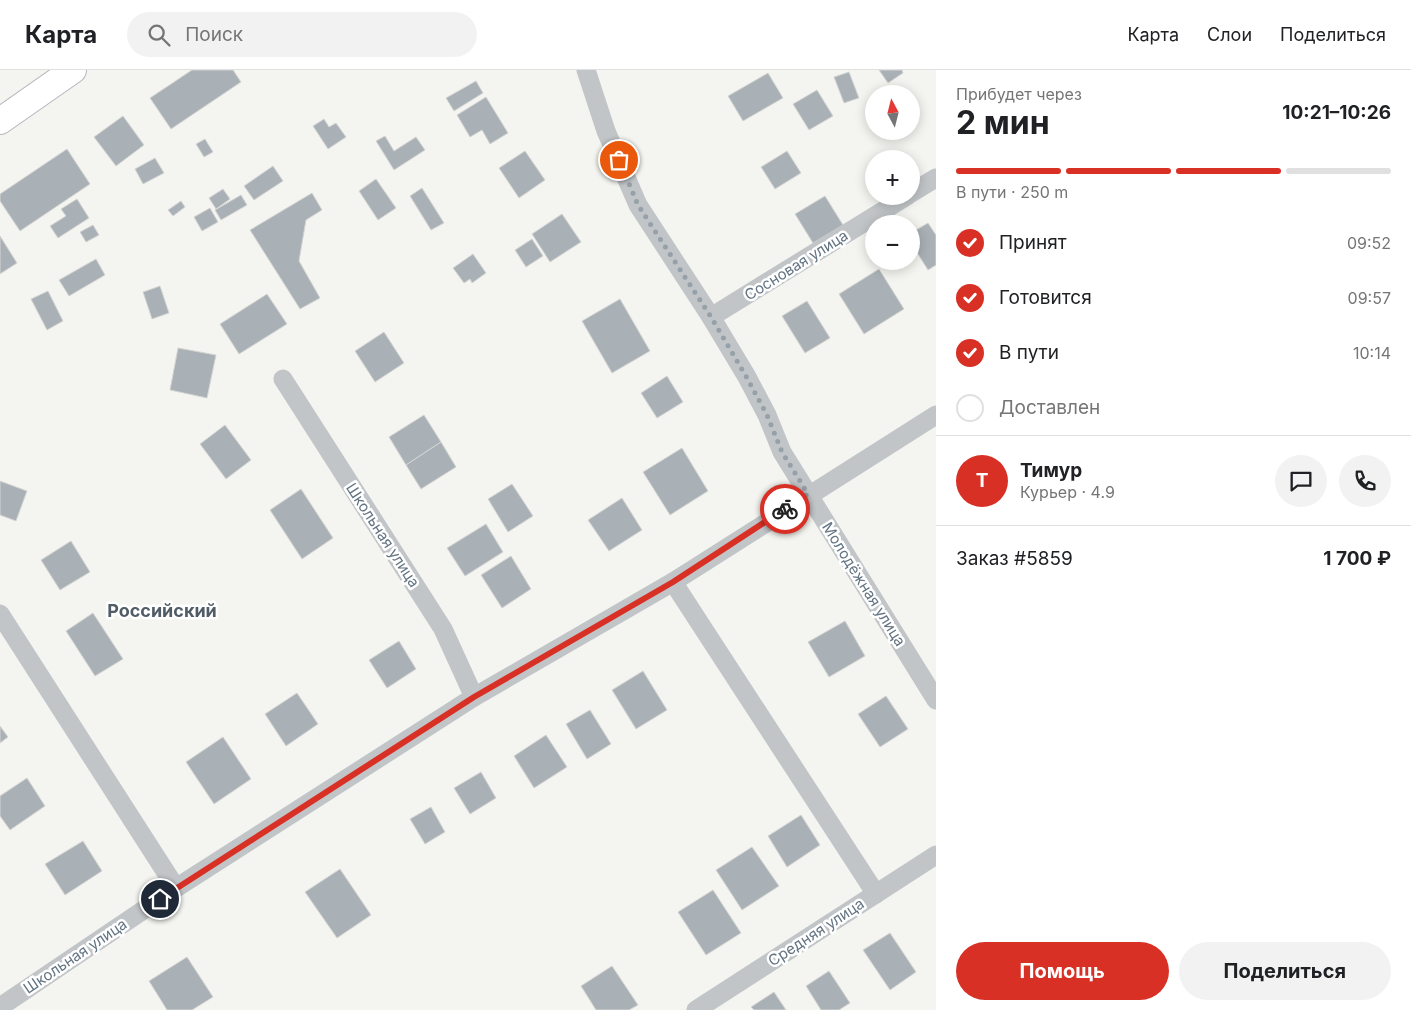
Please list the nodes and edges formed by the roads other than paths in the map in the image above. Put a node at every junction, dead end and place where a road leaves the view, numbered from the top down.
1 (73, 70) edge
2 (586, 70) edge
3 (0, 121) edge
4 (936, 178) edge
5 (920, 188) edge
6 (892, 205) edge
7 (711, 317) junction
8 (283, 379) dead end
9 (936, 415) edge
10 (808, 494) junction
11 (673, 582) junction
12 (0, 614) edge
13 (474, 697) junction
14 (936, 700) edge
15 (936, 855) edge
16 (176, 888) junction
17 (876, 894) junction
18 (0, 1007) edge
19 (696, 1010) edge

1 - 3 street
2 - 7 street, Молодёжная улица
4 - 5 street
6 - 7 street, Сосновая улица
7 - 10 street, Молодёжная улица
8 - 13 street, Школьная улица
9 - 10 street, Школьная улица
10 - 11 street, Школьная улица
10 - 14 street, Молодёжная улица
11 - 13 street, Школьная улица
11 - 17 street
12 - 16 street
13 - 16 street, Школьная улица
15 - 17 street, Средняя улица
16 - 18 street, Школьная улица
17 - 19 street, Средняя улица

